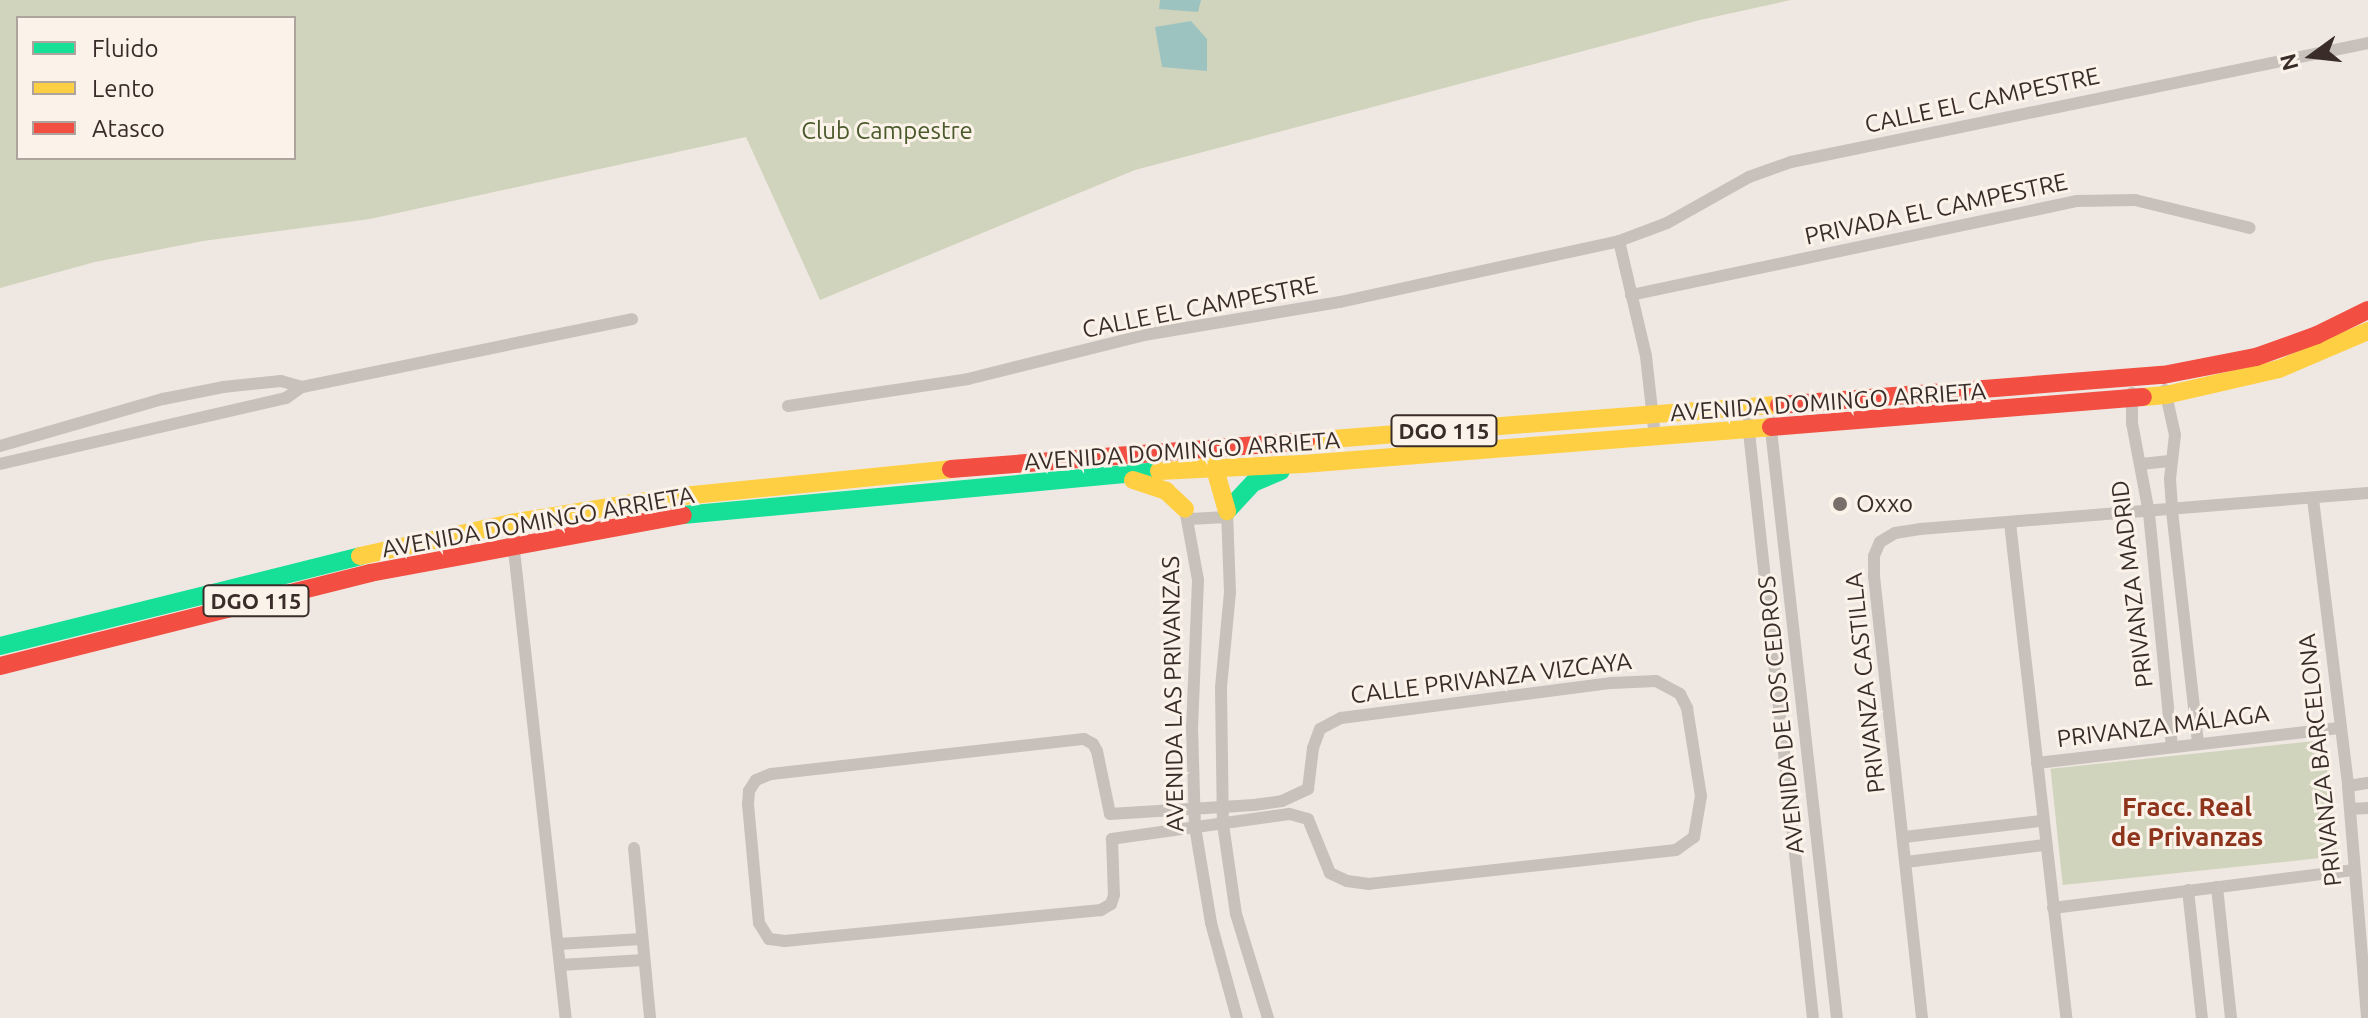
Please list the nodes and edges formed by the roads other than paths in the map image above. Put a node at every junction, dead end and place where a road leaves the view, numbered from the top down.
1 (2368, 43) edge
2 (2250, 228) dead end
3 (1619, 241) junction
4 (1631, 295) junction
5 (2368, 310) edge
6 (632, 319) dead end
7 (2368, 331) edge
8 (2163, 375) junction
9 (2132, 378) junction
10 (302, 387) junction
11 (2166, 395) junction
12 (2132, 399) junction
13 (788, 406) dead end
14 (1768, 407) junction
15 (1746, 408) junction
16 (1654, 415) junction
17 (1771, 427) junction
18 (1748, 429) junction
19 (1655, 437) junction
20 (0, 446) edge
21 (1196, 453) junction
22 (2172, 461) junction
23 (0, 464) edge
24 (1303, 464) junction
25 (2141, 464) junction
26 (1215, 469) junction
27 (1178, 472) junction
28 (1090, 475) junction
29 (833, 488) junction
30 (2368, 493) edge
31 (2313, 499) junction
32 (2172, 511) junction
33 (2149, 513) junction
34 (1187, 514) junction
35 (1227, 514) junction
36 (511, 523) junction
37 (2010, 523) junction
38 (513, 544) junction
39 (368, 563) junction
40 (0, 646) edge
41 (0, 666) edge
42 (2341, 728) junction
43 (2198, 743) junction
44 (2172, 747) junction
45 (2037, 763) junction
46 (2368, 783) edge
47 (2348, 786) junction
48 (1222, 807) junction
49 (1194, 808) junction
50 (2368, 808) edge
51 (2350, 809) junction
52 (2041, 821) junction
53 (1223, 824) junction
54 (1195, 827) junction
55 (1904, 837) junction
56 (2044, 845) junction
57 (634, 848) dead end
58 (1906, 862) junction
59 (2353, 870) junction
60 (2217, 887) junction
61 (2188, 890) junction
62 (2053, 908) junction
63 (642, 939) junction
64 (558, 944) junction
65 (644, 960) junction
66 (560, 965) junction
67 (566, 1018) edge
68 (650, 1018) edge
69 (1237, 1018) edge
70 (1268, 1018) edge
71 (1813, 1018) edge
72 (1837, 1018) edge
73 (1922, 1018) edge
74 (2066, 1018) edge
75 (2202, 1018) edge
76 (2231, 1018) edge
77 (2367, 1018) edge

1 - 3 street, CALLE EL CAMPESTRE
2 - 4 street, PRIVADA EL CAMPESTRE
3 - 4 street
3 - 13 street, CALLE EL CAMPESTRE
4 - 16 street
5 - 8 main road, AVENIDA DOMINGO ARRIETA / DGO 115
6 - 10 street
7 - 11 main road, AVENIDA DOMINGO ARRIETA / DGO 115
8 - 9 main road, AVENIDA DOMINGO ARRIETA / DGO 115
8 - 11 street, PRIVANZA MADRID
9 - 12 street, PRIVANZA MADRID
9 - 14 main road, AVENIDA DOMINGO ARRIETA / DGO 115
10 - 20 street
10 - 23 street
11 - 12 main road, AVENIDA DOMINGO ARRIETA / DGO 115
11 - 22 street, PRIVANZA MADRID
12 - 17 main road, AVENIDA DOMINGO ARRIETA / DGO 115
12 - 25 street, PRIVANZA MADRID
14 - 15 main road, AVENIDA DOMINGO ARRIETA / DGO 115
14 - 17 street, AVENIDA DE LOS CEDROS
15 - 16 main road, AVENIDA DOMINGO ARRIETA / DGO 115
15 - 18 street, AVENIDA DE LOS CEDROS
16 - 19 street
16 - 21 main road, AVENIDA DOMINGO ARRIETA / DGO 115
17 - 18 main road, AVENIDA DOMINGO ARRIETA / DGO 115
17 - 72 street, AVENIDA DE LOS CEDROS
18 - 19 main road, AVENIDA DOMINGO ARRIETA / DGO 115
18 - 71 street, AVENIDA DE LOS CEDROS
19 - 24 main road, AVENIDA DOMINGO ARRIETA / DGO 115
21 - 26 main road
21 - 27 main road
21 - 29 main road, AVENIDA DOMINGO ARRIETA / DGO 115
22 - 25 street
22 - 32 street, PRIVANZA MADRID
24 - 26 main road, AVENIDA DOMINGO ARRIETA / DGO 115
24 - 35 main road
25 - 33 street, PRIVANZA MADRID
26 - 27 main road, AVENIDA DOMINGO ARRIETA / DGO 115
26 - 35 main road
27 - 28 main road, AVENIDA DOMINGO ARRIETA / DGO 115
27 - 34 main road
28 - 29 main road, AVENIDA DOMINGO ARRIETA / DGO 115
28 - 34 main road
29 - 36 main road, AVENIDA DOMINGO ARRIETA / DGO 115
29 - 38 main road, AVENIDA DOMINGO ARRIETA / DGO 115
30 - 31 street, PRIVANZA CASTILLA
31 - 32 street, PRIVANZA CASTILLA
31 - 42 street, PRIVANZA BARCELONA
32 - 33 street, PRIVANZA CASTILLA
32 - 43 street, PRIVANZA MADRID
33 - 37 street, PRIVANZA CASTILLA
33 - 44 street, PRIVANZA MADRID
34 - 35 street
34 - 49 street, AVENIDA LAS PRIVANZAS
35 - 48 street, AVENIDA LAS PRIVANZAS
36 - 38 street
36 - 39 main road, AVENIDA DOMINGO ARRIETA / DGO 115
37 - 45 street
37 - 55 street, PRIVANZA CASTILLA
38 - 39 main road, AVENIDA DOMINGO ARRIETA / DGO 115
38 - 64 street
39 - 40 main road, AVENIDA DOMINGO ARRIETA / DGO 115
39 - 41 main road, AVENIDA DOMINGO ARRIETA / DGO 115
42 - 43 street, PRIVANZA MÁLAGA
42 - 47 street, PRIVANZA BARCELONA
43 - 44 street, PRIVANZA MÁLAGA
44 - 45 street, PRIVANZA MÁLAGA
45 - 52 street
46 - 47 street
47 - 51 street, PRIVANZA BARCELONA
48 - 49 street
48 - 53 street, AVENIDA LAS PRIVANZAS
48 - 53 street, CALLE PRIVANZA VIZCAYA
49 - 54 street, AVENIDA LAS PRIVANZAS
49 - 54 street
50 - 51 street
51 - 59 street, PRIVANZA BARCELONA
52 - 55 street
52 - 56 street
53 - 54 street
53 - 70 street, AVENIDA LAS PRIVANZAS
54 - 69 street, AVENIDA LAS PRIVANZAS
55 - 58 street, PRIVANZA CASTILLA
56 - 58 street
56 - 62 street
57 - 63 street
58 - 73 street, PRIVANZA CASTILLA
59 - 60 street
59 - 77 street, PRIVANZA BARCELONA
60 - 61 street
60 - 76 street
61 - 62 street
61 - 75 street
62 - 74 street
63 - 64 street
63 - 65 street
64 - 66 street
65 - 66 street
65 - 68 street
66 - 67 street

